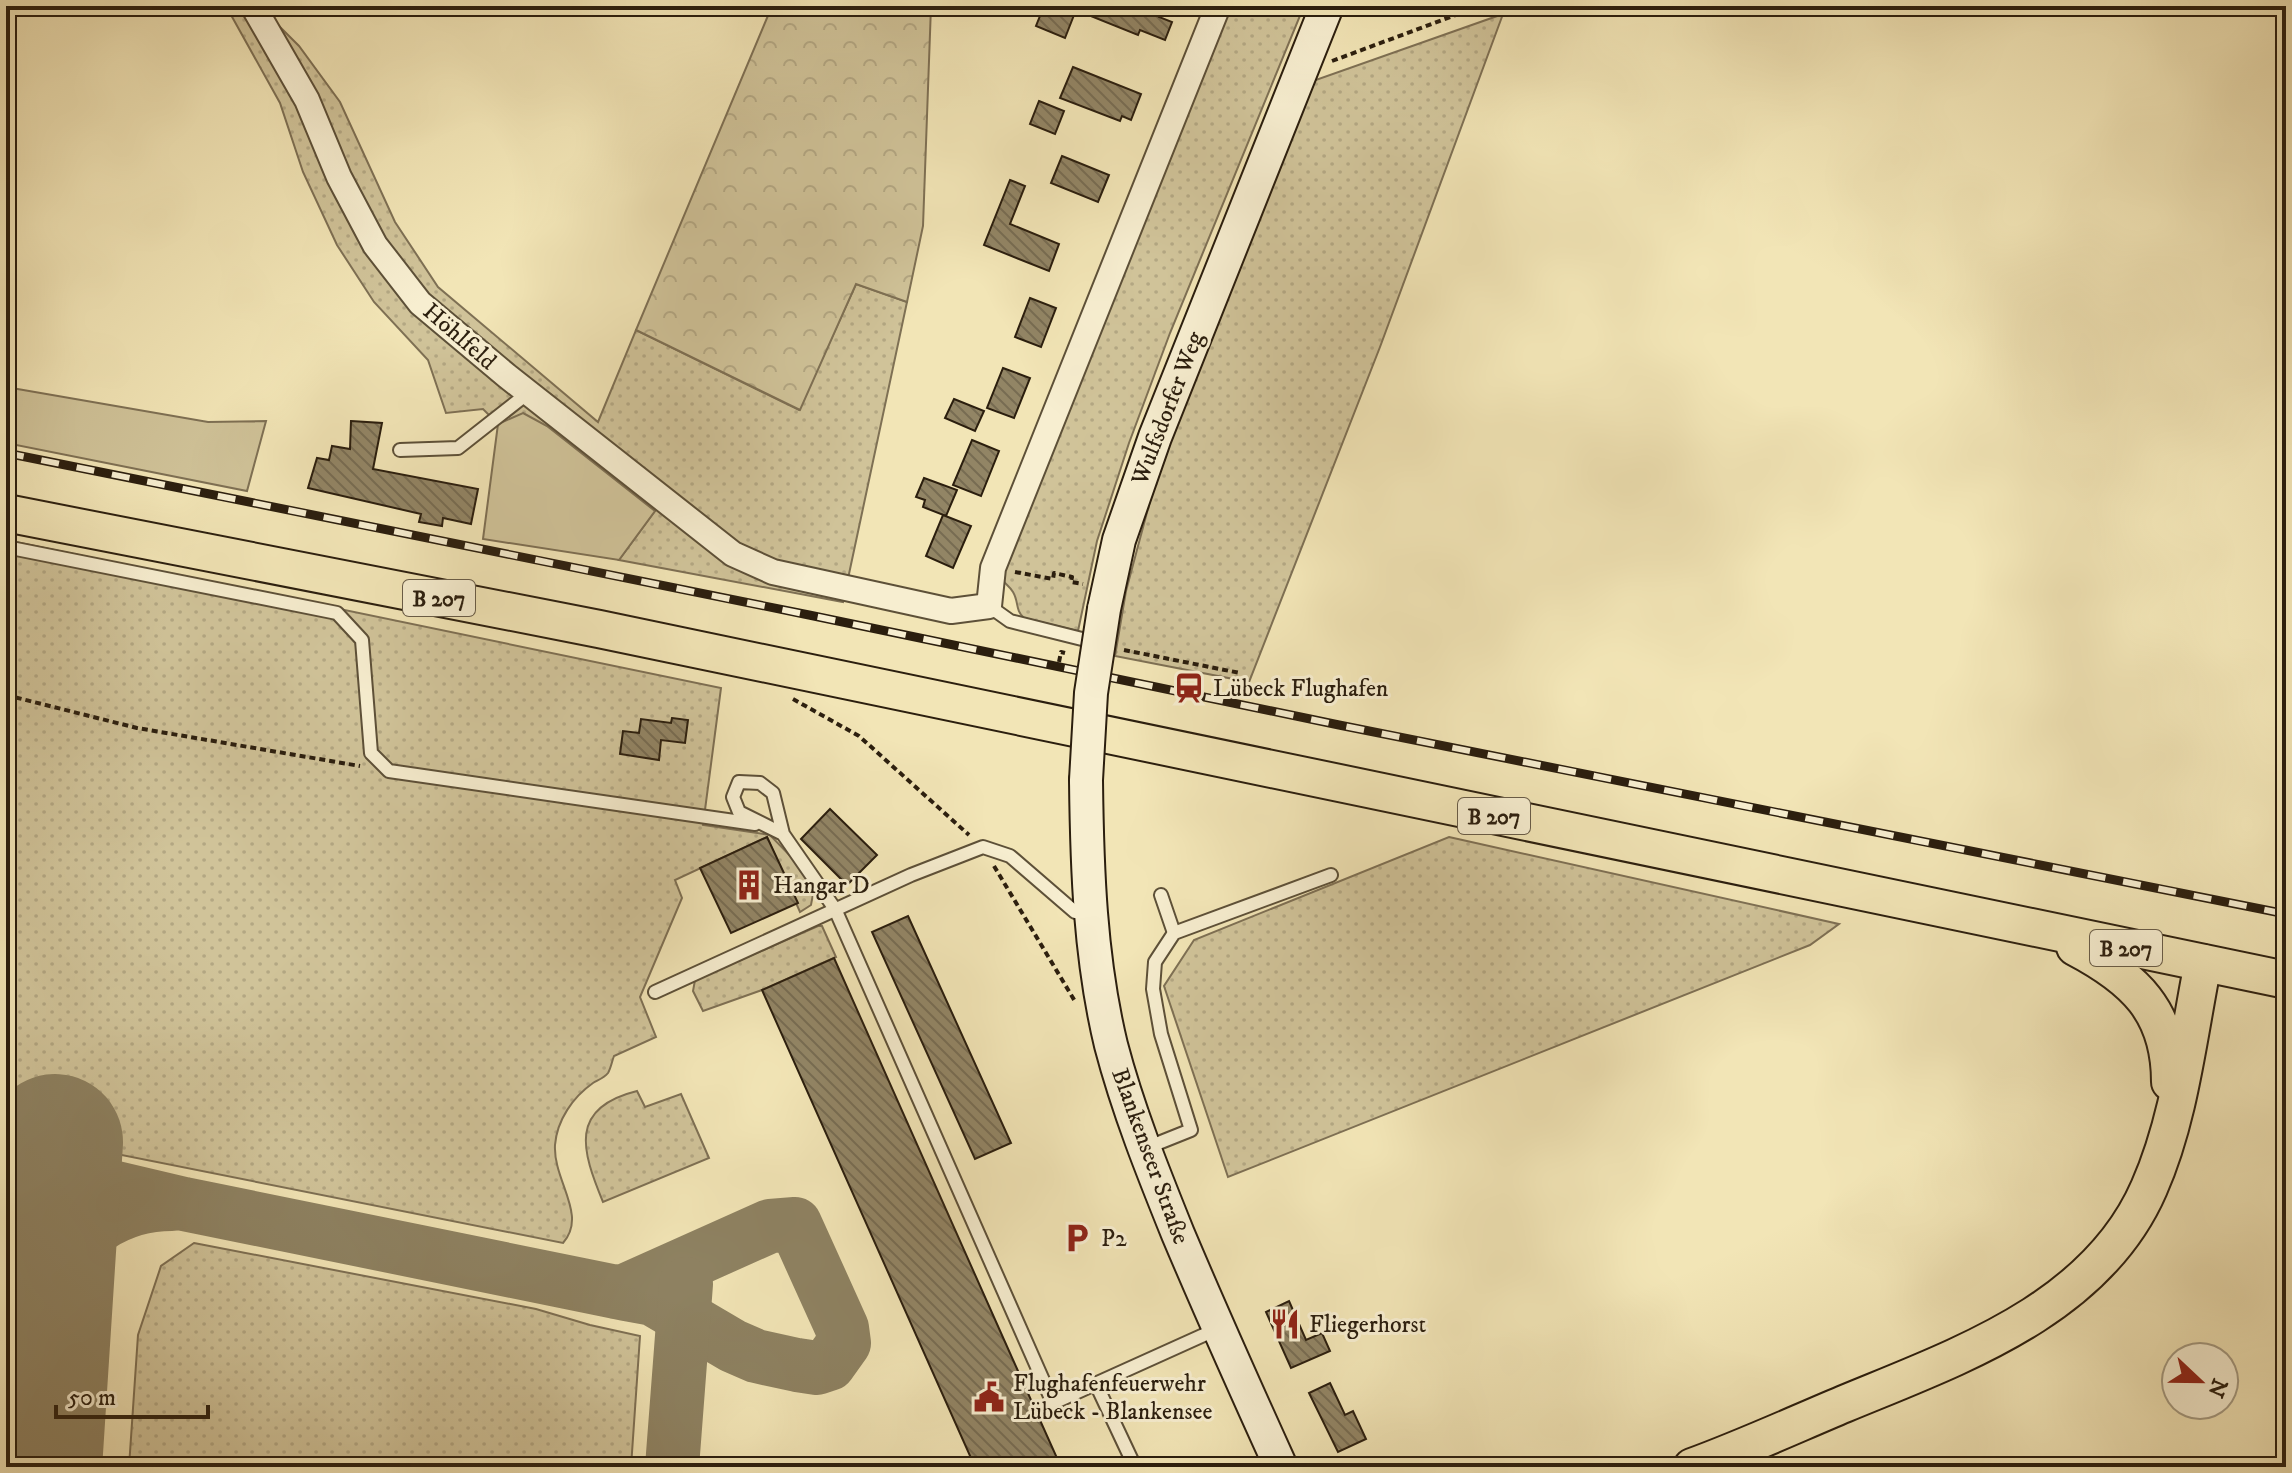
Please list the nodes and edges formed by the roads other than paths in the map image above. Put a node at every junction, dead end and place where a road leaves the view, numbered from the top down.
1 (253, 6) edge
2 (1218, 6) edge
3 (1327, 6) edge
4 (528, 393) junction
5 (400, 450) dead end
6 (6, 513) edge
7 (6, 547) edge
8 (989, 606) junction
9 (1106, 645) road end
10 (766, 826) junction
11 (1087, 829) joint
12 (783, 834) junction
13 (1331, 875) dead end
14 (1161, 895) dead end
15 (835, 909) junction
16 (1090, 913) junction
17 (2049, 932) junction
18 (1174, 933) junction
19 (2203, 963) junction
20 (2286, 980) edge
21 (655, 992) dead end
22 (2170, 1133) junction
23 (1143, 1149) junction
24 (1218, 1328) junction
25 (1096, 1384) junction
26 (1135, 1467) edge
27 (1281, 1467) edge
28 (1692, 1467) edge

1 - 4 street, Höhlfeld
2 - 8 street
3 - 11 street, Wulfsdorfer Weg, bridge
4 - 5 lane
4 - 8 street, Höhlfeld
6 - 17 main road, B 207
7 - 10 lane
8 - 9 lane
10 - 12 lane
10 - 12 lane
11 - 16 street, Blankenseer Straße
12 - 15 lane
13 - 18 lane
14 - 18 lane
15 - 16 lane
15 - 21 lane
15 - 25 lane
16 - 23 street, Blankenseer Straße
17 - 19 main road, B 207
17 - 22 main road
18 - 23 lane
19 - 20 main road, B 207
19 - 22 main road
22 - 28 main road
23 - 24 street, Blankenseer Straße
24 - 25 lane
24 - 27 street, Blankenseer Straße
25 - 26 lane

